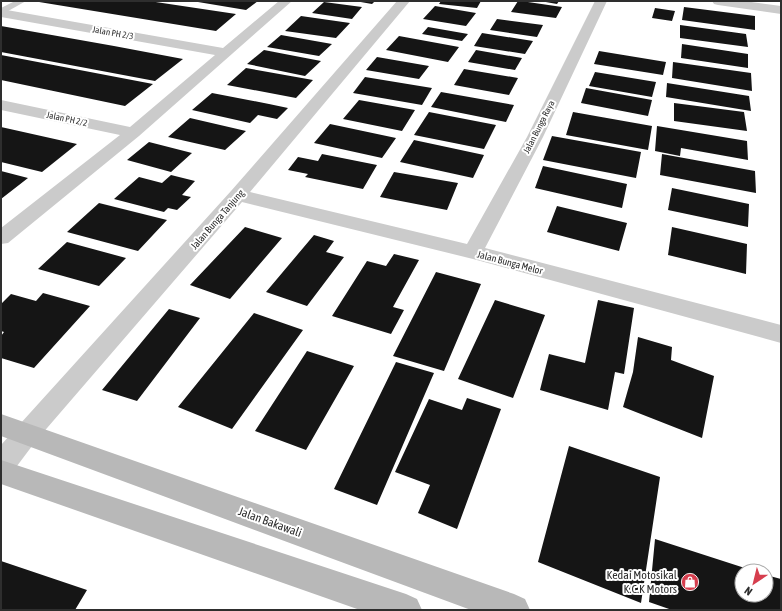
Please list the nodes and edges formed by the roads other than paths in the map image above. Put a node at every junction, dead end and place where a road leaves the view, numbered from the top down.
1 (22, 1) edge
2 (286, 1) edge
3 (404, 1) edge
4 (601, 1) edge
5 (718, 1) edge
6 (781, 10) edge
7 (1, 12) edge
8 (226, 53) junction
9 (1, 105) edge
10 (133, 133) junction
11 (238, 194) junction
12 (1, 238) edge
13 (473, 252) junction
14 (781, 334) edge
15 (14, 430) edge
16 (1, 465) edge
17 (1, 472) edge
18 (406, 610) edge
19 (514, 610) edge

1 - 7 lane
2 - 8 street
3 - 11 street, Jalan Bunga Tanjung
4 - 13 street, Jalan Bunga Raya
5 - 6 street
7 - 8 street, Jalan PH 2/3
8 - 10 street
9 - 10 street, Jalan PH 2/2
10 - 12 street
11 - 13 street, Jalan Bunga Melor
11 - 15 street, Jalan Bunga Tanjung
13 - 14 street, Jalan Bunga Melor
15 - 16 street, Jalan Bunga Tanjung
15 - 19 main road, Jalan Bakawali
17 - 18 main road

